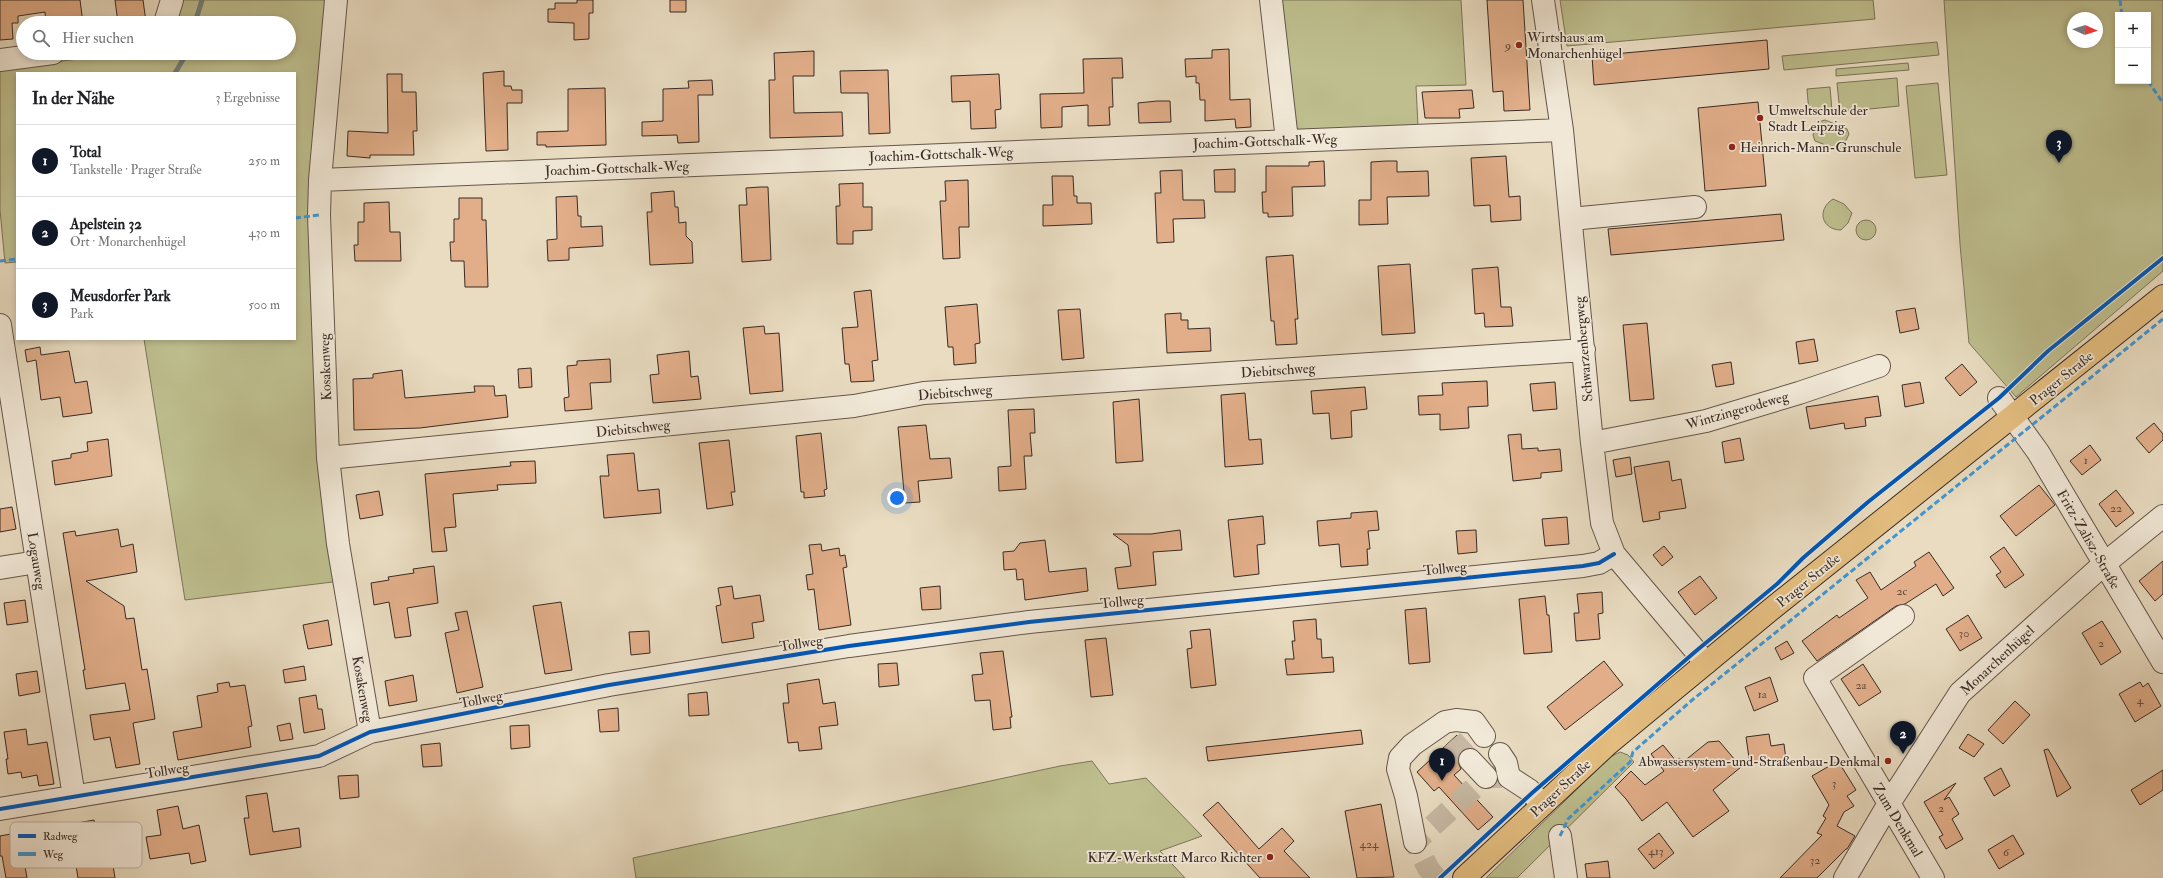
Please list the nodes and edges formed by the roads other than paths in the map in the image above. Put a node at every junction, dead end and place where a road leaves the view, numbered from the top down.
1 (172, 0) edge
2 (336, 0) edge
3 (1271, 0) edge
4 (1543, 0) edge
5 (168, 16) edge
6 (16, 58) edge
7 (0, 60) edge
8 (1562, 130) junction
9 (1287, 140) junction
10 (320, 180) junction
11 (1695, 208) dead end
12 (1571, 219) junction
13 (2163, 296) edge
14 (0, 325) edge
15 (0, 328) edge
16 (1584, 350) junction
17 (1879, 366) dead end
18 (1999, 398) dead end
19 (2014, 417) junction
20 (1592, 443) junction
21 (328, 458) junction
22 (2163, 516) edge
23 (1614, 554) junction
24 (37, 562) junction
25 (2104, 564) junction
26 (0, 568) edge
27 (1903, 616) dead end
28 (2163, 662) edge
29 (1706, 663) junction
30 (370, 732) junction
31 (1484, 736) dead end
32 (1500, 754) dead end
33 (1470, 760) tunnel mouth
34 (1486, 777) dead end
35 (74, 797) junction
36 (1542, 804) junction
37 (1888, 805) junction
38 (0, 808) edge
39 (1560, 836) dead end
40 (1414, 842) dead end
41 (1464, 878) edge
42 (1566, 878) edge
43 (1845, 878) edge
44 (1933, 878) edge

1 - 5 street
2 - 10 street, Kosakenweg
3 - 9 street
4 - 8 street, Schwarzenbergweg
6 - 7 street
8 - 9 street, Joachim-Gottschalk-Weg
8 - 12 street, Schwarzenbergweg
9 - 10 street, Joachim-Gottschalk-Weg
10 - 21 street, Kosakenweg
11 - 12 street
12 - 16 street, Schwarzenbergweg
13 - 19 main road, Prager Straße
14 - 15 street, Logauweg
15 - 24 street, Logauweg
16 - 20 street, Schwarzenbergweg
16 - 21 street, Diebitschweg
17 - 20 street, Wintzingerodeweg
18 - 19 street, Fritz-Zalisz-Straße
19 - 25 street, Fritz-Zalisz-Straße
19 - 29 main road, Prager Straße
20 - 23 street, Schwarzenbergweg
21 - 30 street, Kosakenweg
22 - 25 street, Monarchenhügel
23 - 29 street, Schwarzenbergweg
23 - 30 street, Tollweg
24 - 26 street
24 - 35 street, Logauweg
25 - 28 street, Fritz-Zalisz-Straße
25 - 37 street, Monarchenhügel
27 - 37 street, Zum Denkmal
29 - 36 main road, Prager Straße
30 - 35 street, Tollweg
31 - 40 street
32 - 36 street
33 - 34 street
35 - 38 street, Tollweg
36 - 41 main road, Prager Straße
37 - 43 street, Monarchenhügel
37 - 44 street, Zum Denkmal
39 - 42 street

